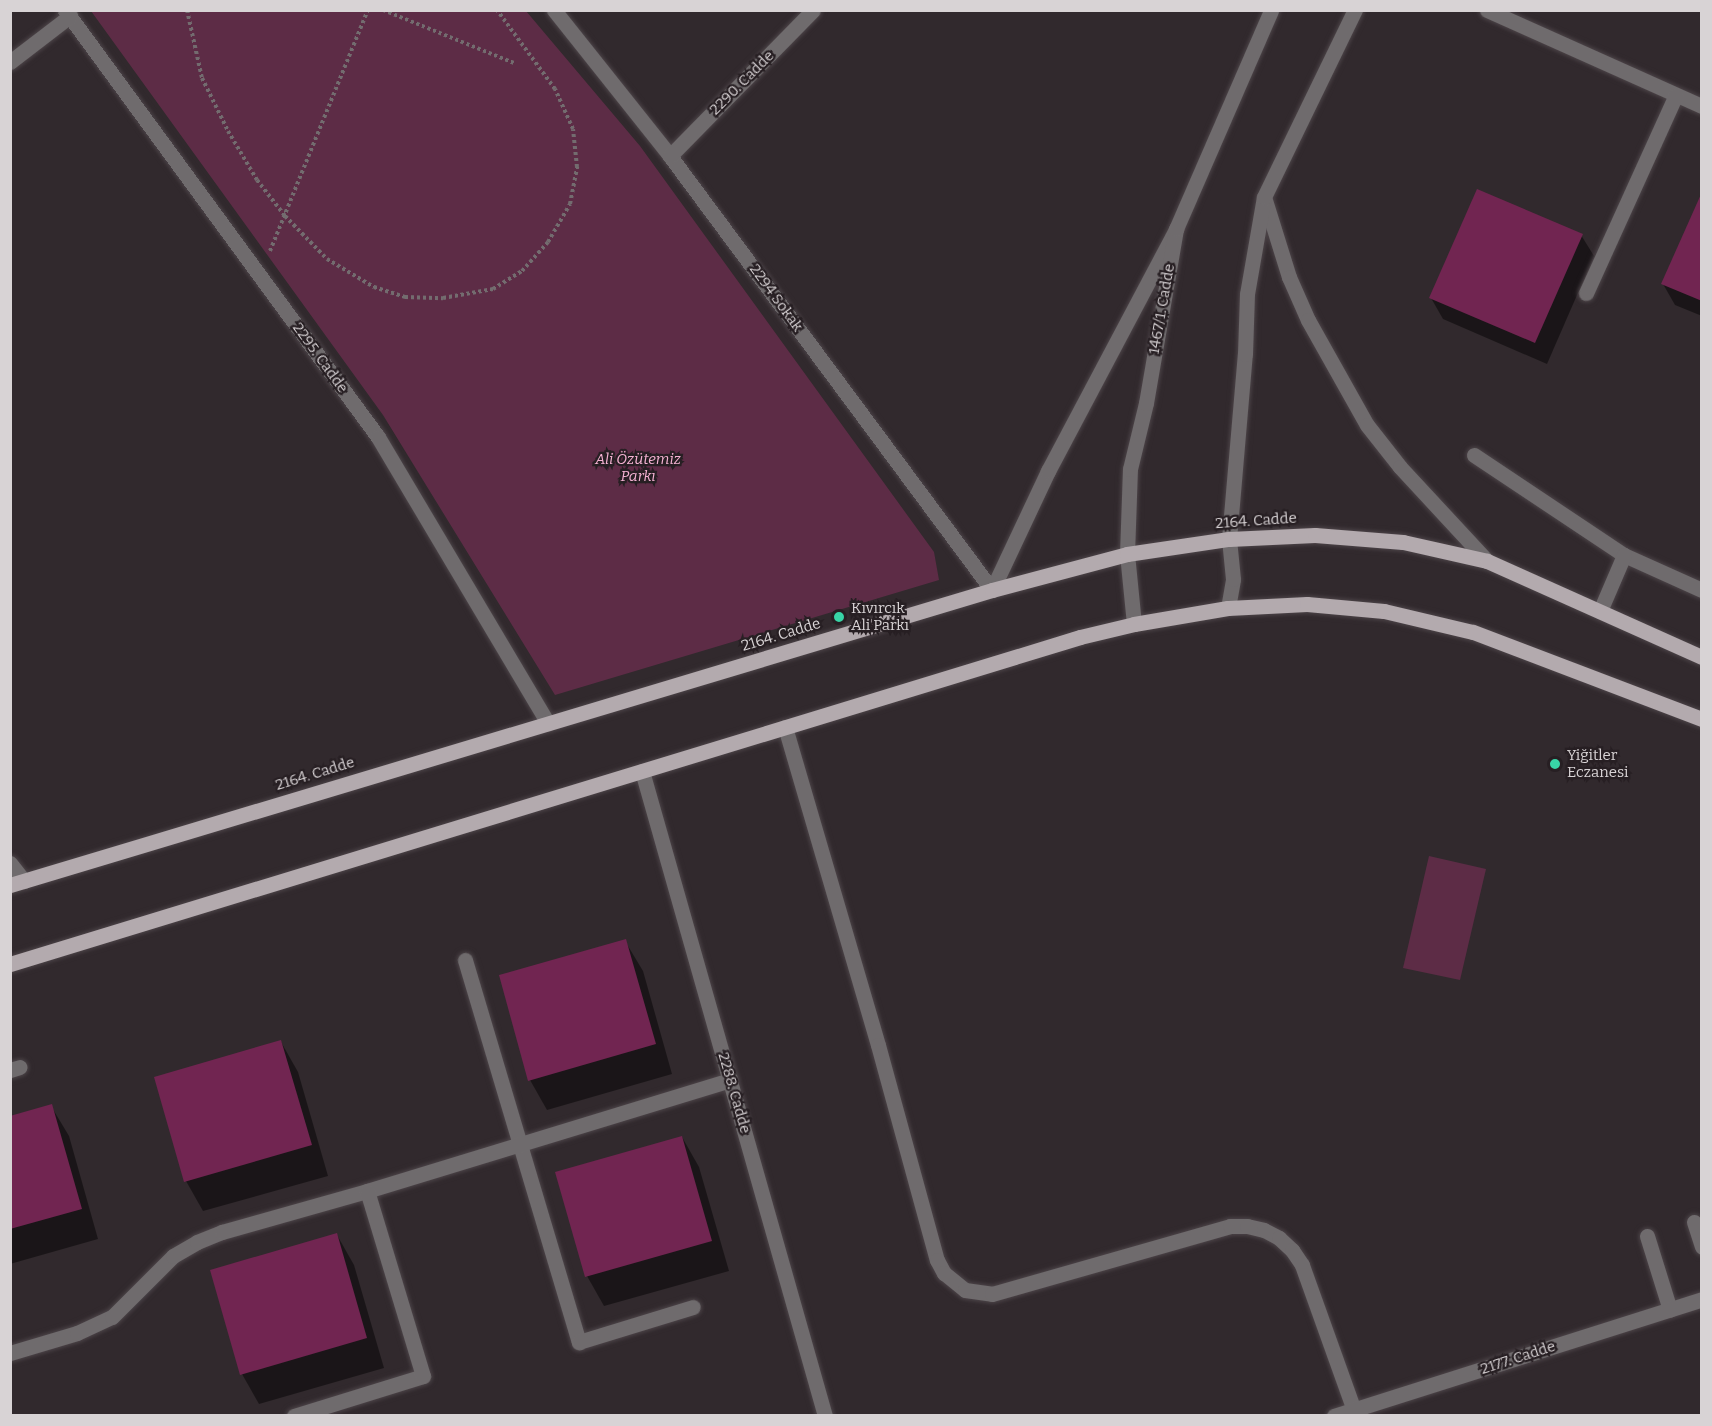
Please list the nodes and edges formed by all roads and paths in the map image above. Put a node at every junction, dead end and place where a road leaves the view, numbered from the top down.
1 (187, 10) edge
2 (368, 10) edge
3 (383, 10) edge
4 (497, 10) edge
5 (554, 10) edge
6 (813, 10) edge
7 (1271, 10) edge
8 (1355, 10) edge
9 (1487, 10) edge
10 (67, 13) edge
11 (10, 62) edge
12 (514, 63) dead end
13 (1676, 94) junction
14 (1699, 99) edge
15 (670, 156) junction
16 (1264, 197) junction
17 (285, 216) junction
18 (1176, 229) junction
19 (260, 277) junction
20 (1586, 293) dead end
21 (1474, 455) dead end
22 (1229, 539) junction
23 (1127, 554) junction
24 (1624, 555) junction
25 (1487, 561) junction
26 (992, 590) junction
27 (1701, 590) edge
28 (1228, 608) junction
29 (1600, 611) junction
30 (1134, 624) junction
31 (1701, 657) edge
32 (1701, 719) edge
33 (548, 723) junction
34 (785, 728) junction
35 (642, 771) junction
36 (10, 863) edge
37 (17, 883) edge
38 (465, 960) dead end
39 (10, 964) edge
40 (730, 1080) junction
41 (520, 1144) junction
42 (367, 1191) junction
43 (1694, 1222) dead end
44 (1647, 1236) dead end
45 (1701, 1246) edge
46 (1701, 1299) edge
47 (693, 1307) dead end
48 (1670, 1310) junction
49 (10, 1353) edge
50 (1354, 1413) edge
51 (294, 1416) edge
52 (825, 1416) edge
53 (1334, 1416) edge

1 - 17 path
2 - 17 path
3 - 12 path
4 - 17 path
5 - 15 street, 2294 Sokak
6 - 15 street, 2290. Cadde
7 - 18 street, 1467/1. Cadde
8 - 16 street
9 - 13 street
10 - 11 street
10 - 19 street, 2295. Cadde
13 - 14 street
13 - 20 street
15 - 26 street, 2294 Sokak
16 - 22 street
16 - 25 street
17 - 19 path
18 - 23 street, 1467/1. Cadde
18 - 26 street
19 - 33 street, 2295. Cadde
21 - 24 street
22 - 23 main road, 2164. Cadde
22 - 25 main road, 2164. Cadde
22 - 28 street
23 - 26 main road, 2164. Cadde
23 - 30 street, 1467/1. Cadde
24 - 27 street
24 - 29 street
25 - 29 main road, 2164. Cadde
26 - 33 main road, 2164. Cadde
28 - 30 main road
28 - 32 main road
29 - 31 main road, 2164. Cadde
30 - 34 main road
33 - 37 main road, 2164. Cadde
34 - 35 main road
34 - 50 street
35 - 39 main road
35 - 40 street, 2288. Cadde
36 - 37 street
38 - 41 street
40 - 41 street
40 - 52 street, 2288. Cadde
41 - 42 street
41 - 47 street
42 - 49 street
42 - 51 street
43 - 45 street
44 - 48 street
46 - 48 street, 2177. Cadde
48 - 50 street, 2177. Cadde
50 - 53 street, 2177. Cadde

